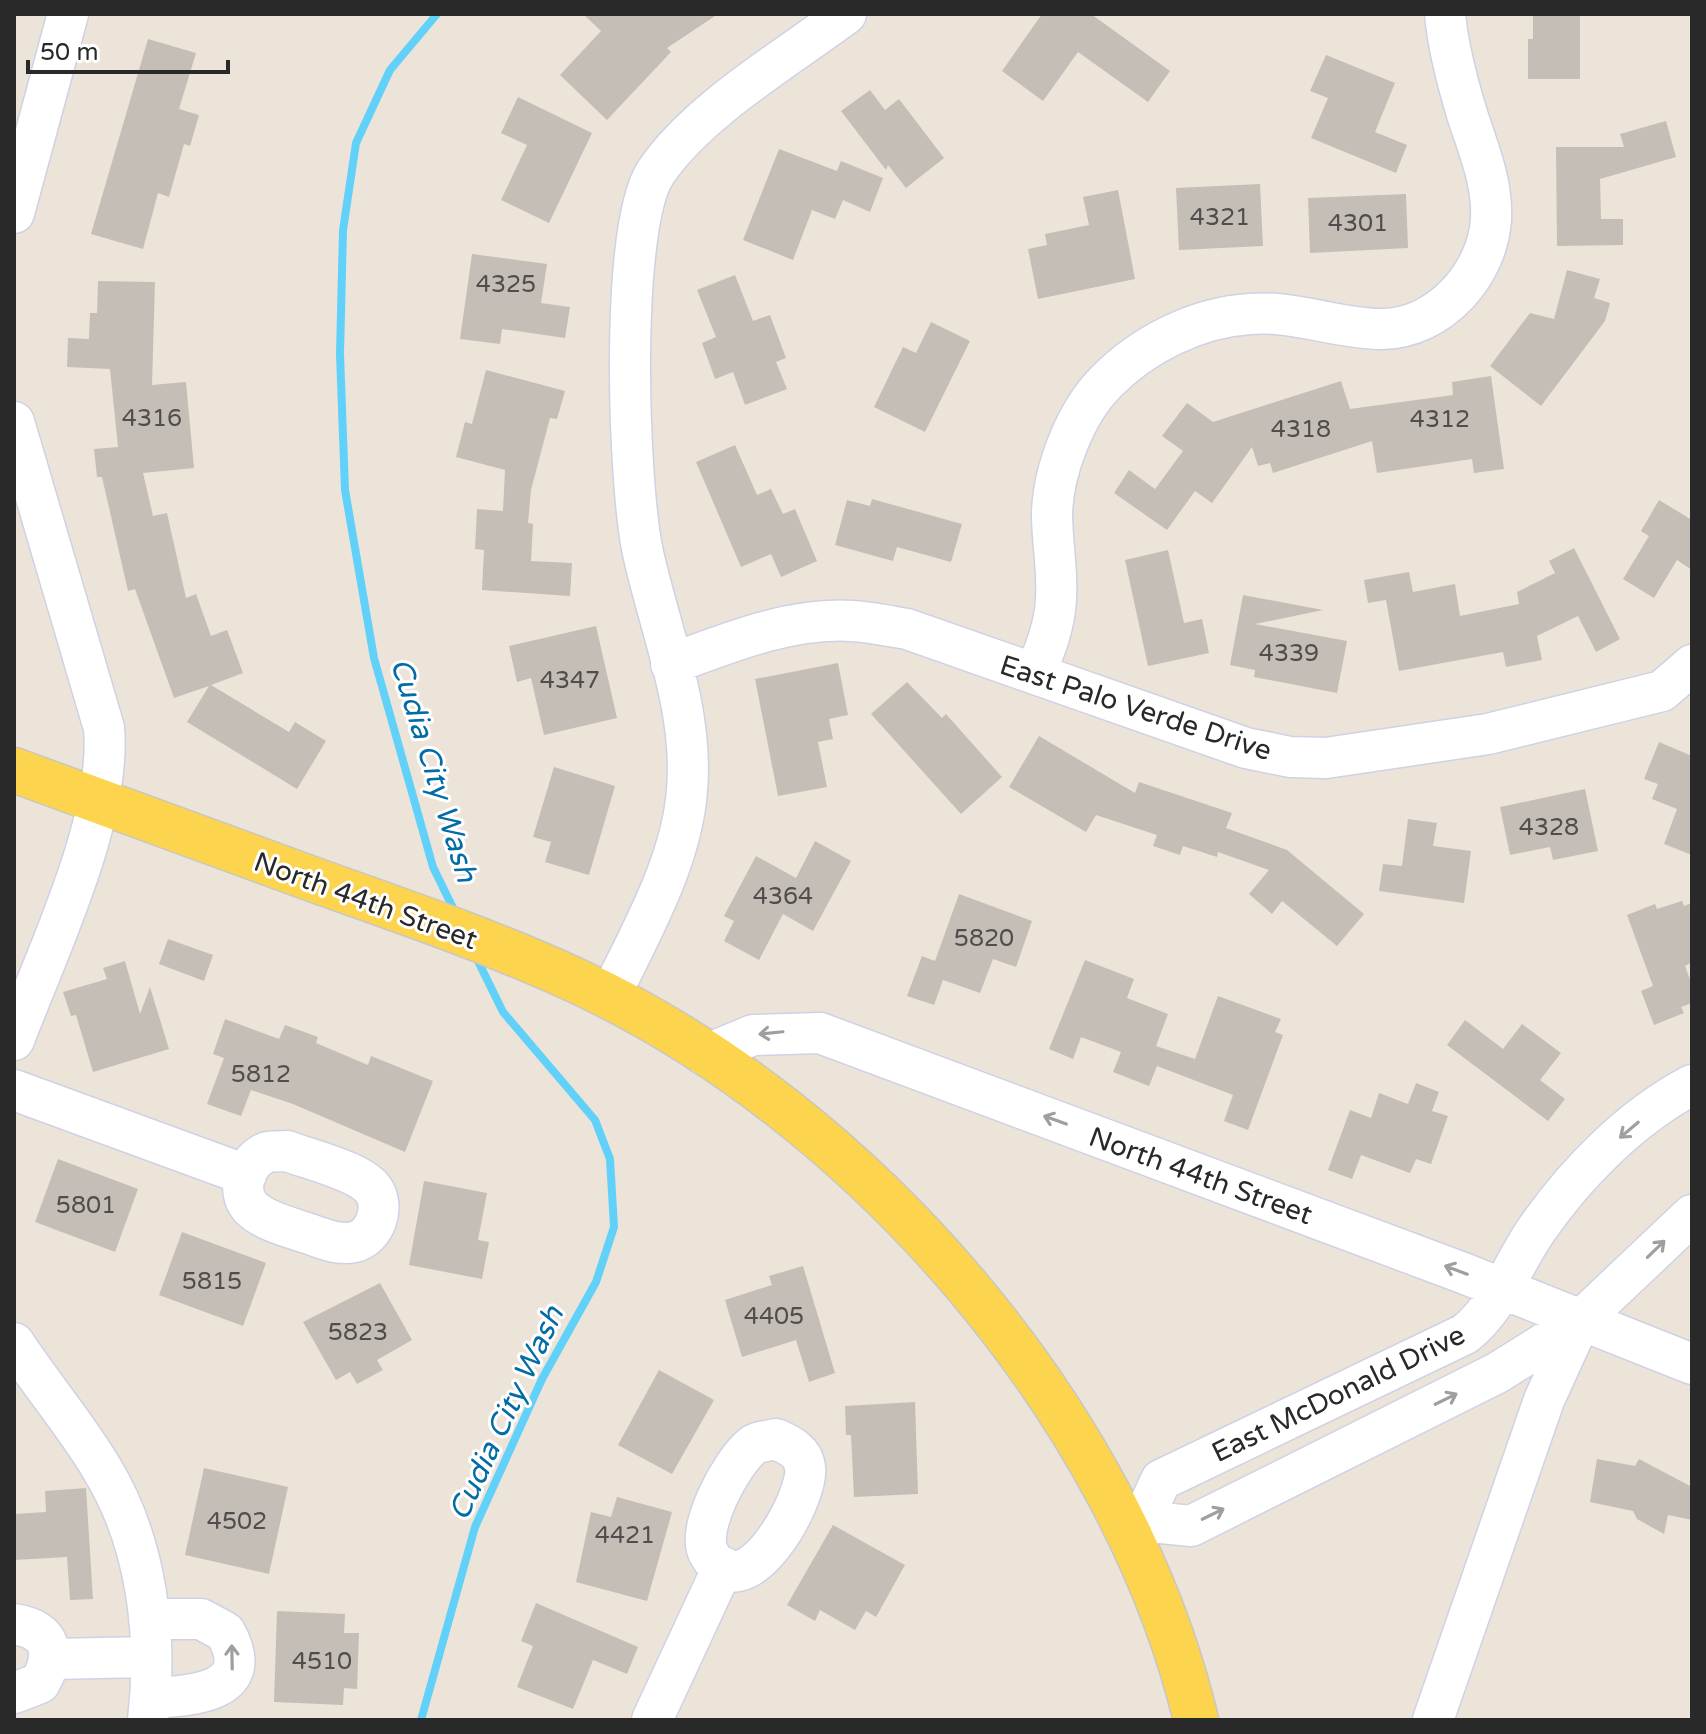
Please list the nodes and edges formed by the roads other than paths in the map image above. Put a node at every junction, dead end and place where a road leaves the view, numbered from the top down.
1 (68, 14) edge
2 (846, 14) edge
3 (1445, 14) edge
4 (14, 213) edge
5 (14, 422) edge
6 (671, 664) junction
7 (1692, 665) edge
8 (1035, 674) junction
9 (14, 770) edge
10 (98, 801) junction
11 (609, 998) junction
12 (14, 1040) edge
13 (705, 1055) junction
14 (1692, 1085) edge
15 (14, 1090) edge
16 (246, 1175) dead end
17 (1692, 1215) edge
18 (1503, 1289) junction
19 (1580, 1321) junction
20 (14, 1343) edge
21 (1692, 1364) edge
22 (1131, 1527) junction
23 (723, 1567) dead end
24 (14, 1624) edge
25 (150, 1638) junction
26 (50, 1659) junction
27 (14, 1693) edge
28 (149, 1709) edge
29 (652, 1720) edge
30 (1196, 1720) edge
31 (1433, 1720) edge

1 - 4 street
2 - 6 street
3 - 8 street
5 - 10 street
6 - 8 street, East Palo Verde Drive
6 - 11 street
7 - 8 street, East Palo Verde Drive
9 - 10 main road, North 44th Street
10 - 11 main road, North 44th Street
10 - 12 street
11 - 13 main road, North 44th Street
18 -> 13 street, North 44th Street
13 - 22 main road, North 44th Street
14 -> 18 street, East McDonald Drive
15 - 16 street
19 -> 17 street, East McDonald Drive
18 - 19 street, North 44th Street
18 - 22 street, East McDonald Drive
19 - 21 street, North 44th Street
22 -> 19 street, East McDonald Drive
19 - 31 street, East McDonald Drive
20 - 25 street
22 - 30 main road
23 - 29 street
24 - 26 street
25 - 26 street
25 - 28 street
28 -> 25 street
26 - 27 street

